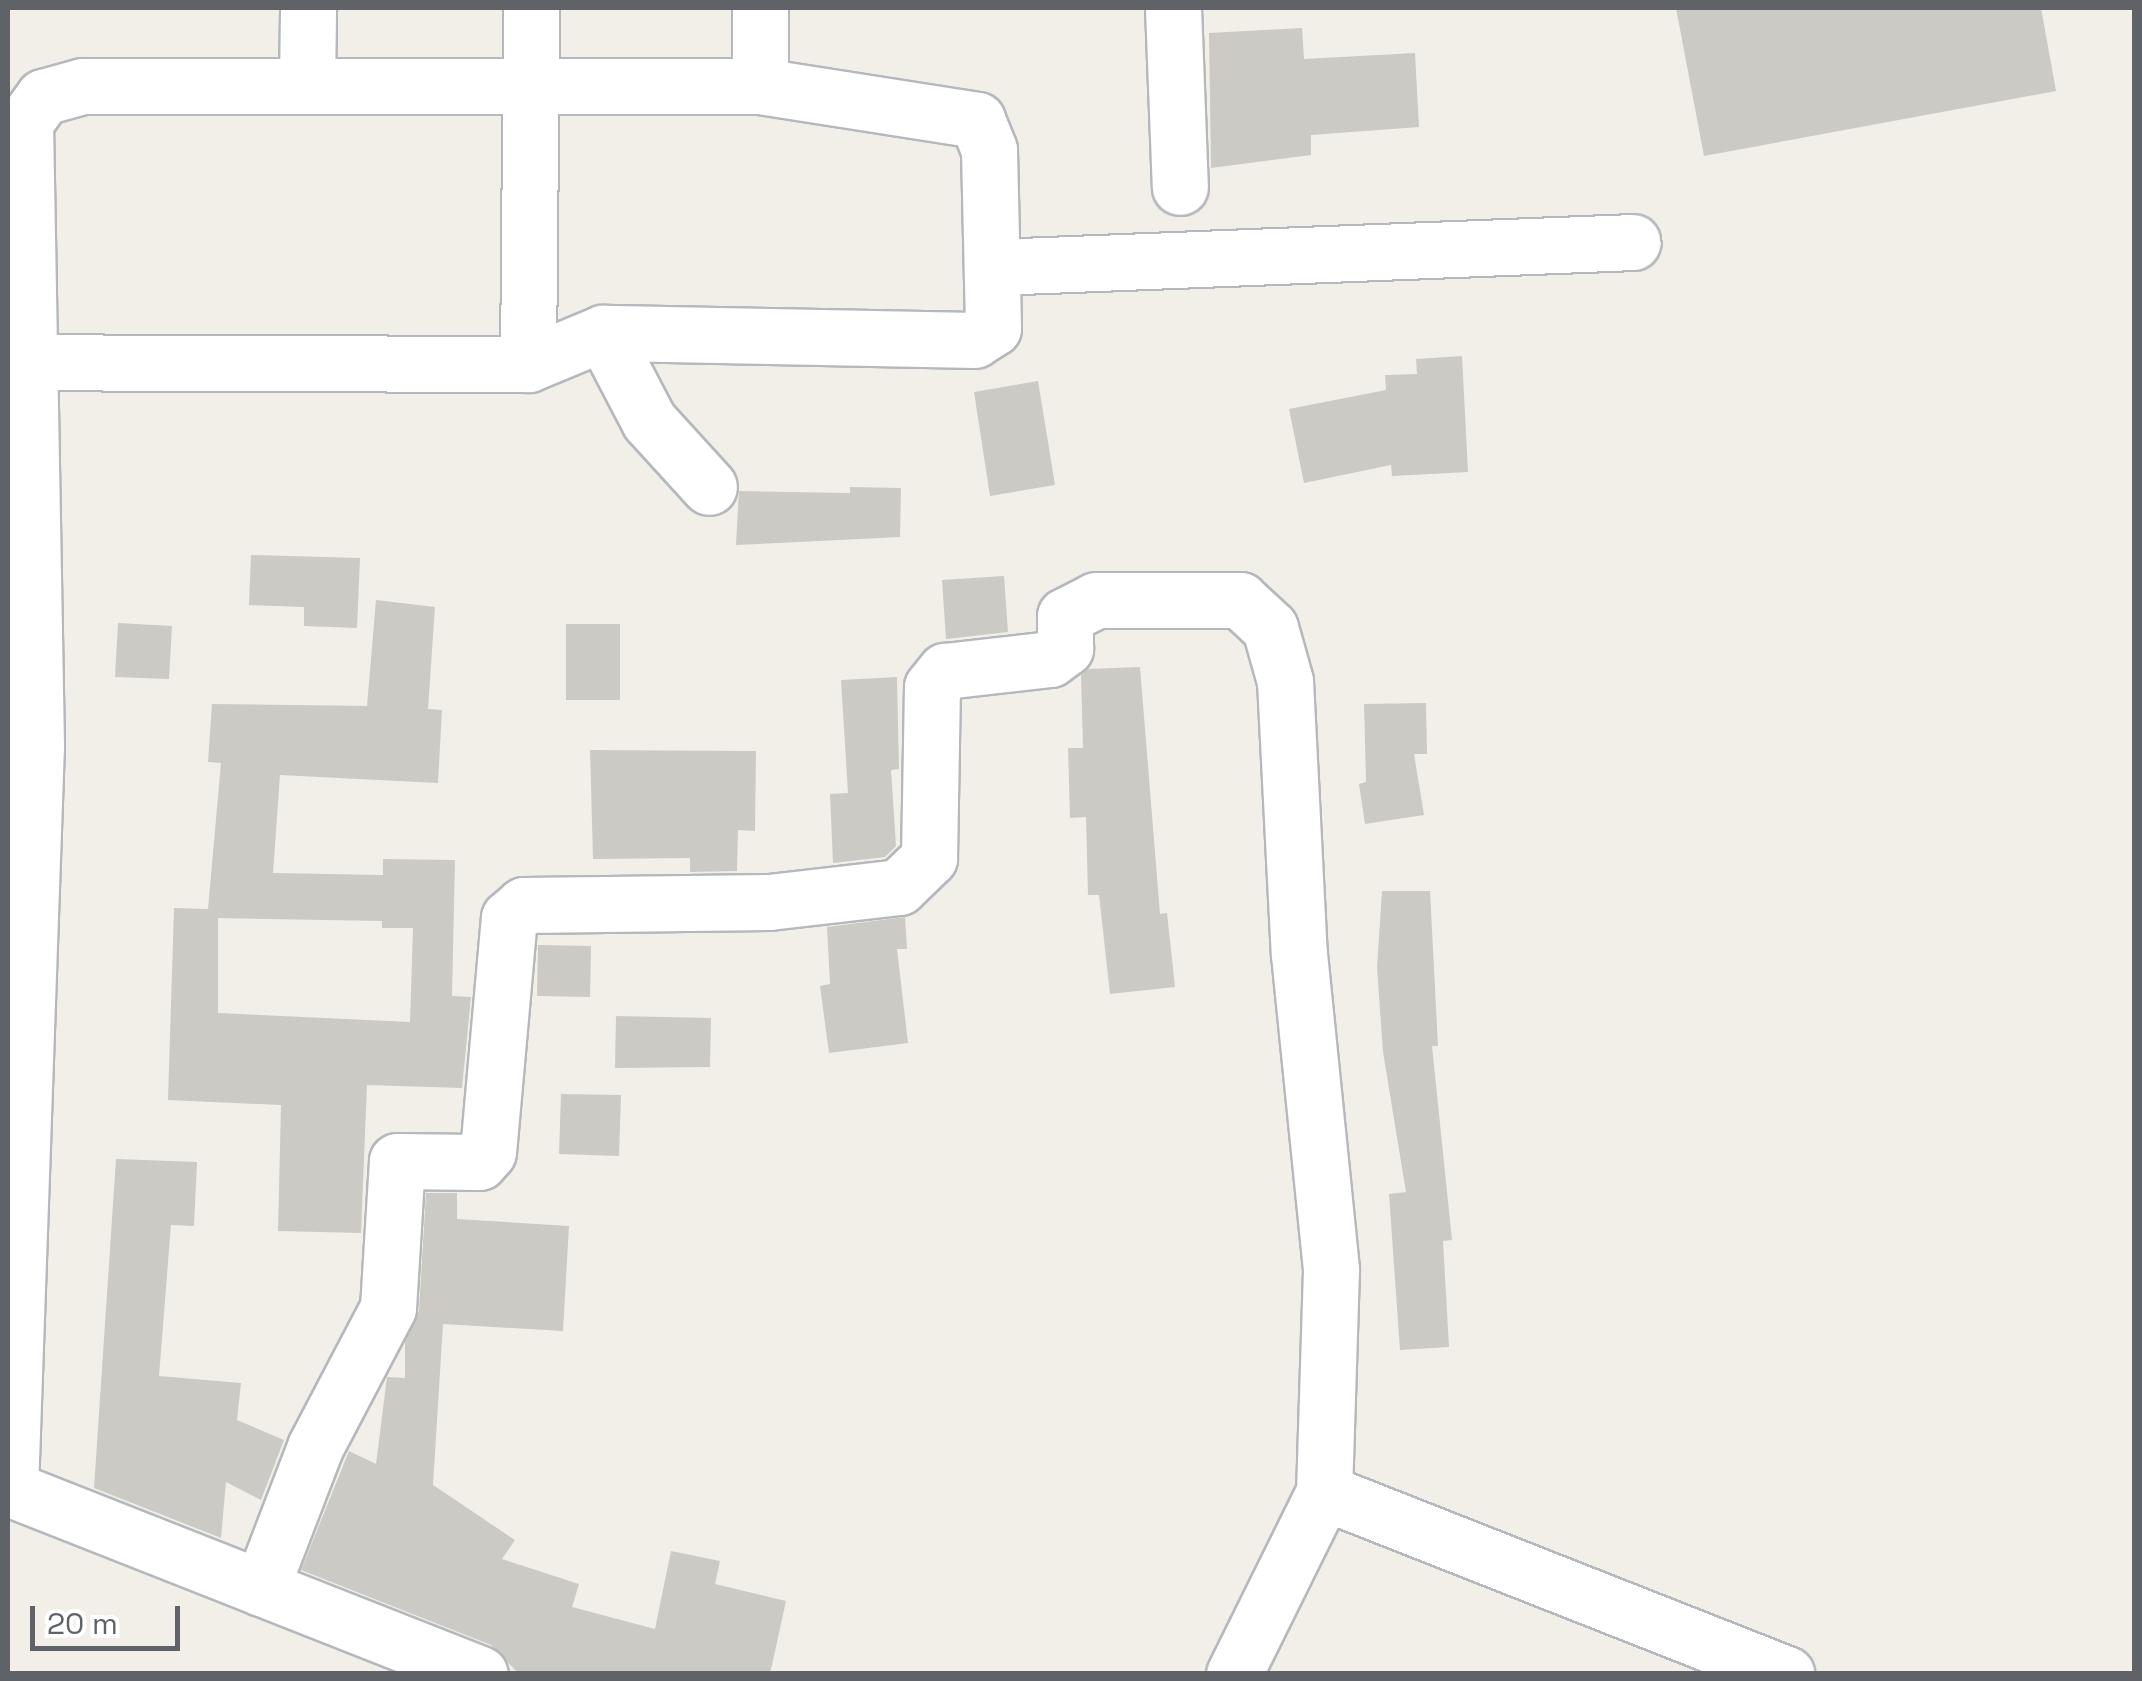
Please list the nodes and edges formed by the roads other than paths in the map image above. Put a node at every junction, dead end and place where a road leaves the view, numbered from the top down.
1 (308, 8) edge
2 (531, 8) edge
3 (760, 8) edge
4 (1173, 8) edge
5 (307, 84) junction
6 (530, 85) junction
7 (760, 86) junction
8 (1180, 187) dead end
9 (1633, 242) dead end
10 (996, 267) junction
11 (603, 333) junction
12 (31, 362) junction
13 (528, 364) junction
14 (709, 488) dead end
15 (9, 1489) edge
16 (1324, 1492) junction
17 (261, 1588) junction
18 (480, 1674) edge
19 (1234, 1674) edge
20 (1786, 1674) edge

1 - 5 street
2 - 6 street
3 - 7 street
4 - 8 street
5 - 6 street
5 - 12 street
6 - 7 street
6 - 13 street
7 - 10 street
9 - 10 street
10 - 11 street
11 - 13 street
11 - 14 street
12 - 13 street
12 - 15 street
15 - 17 street
16 - 17 street
16 - 19 street
16 - 20 street
17 - 18 street

